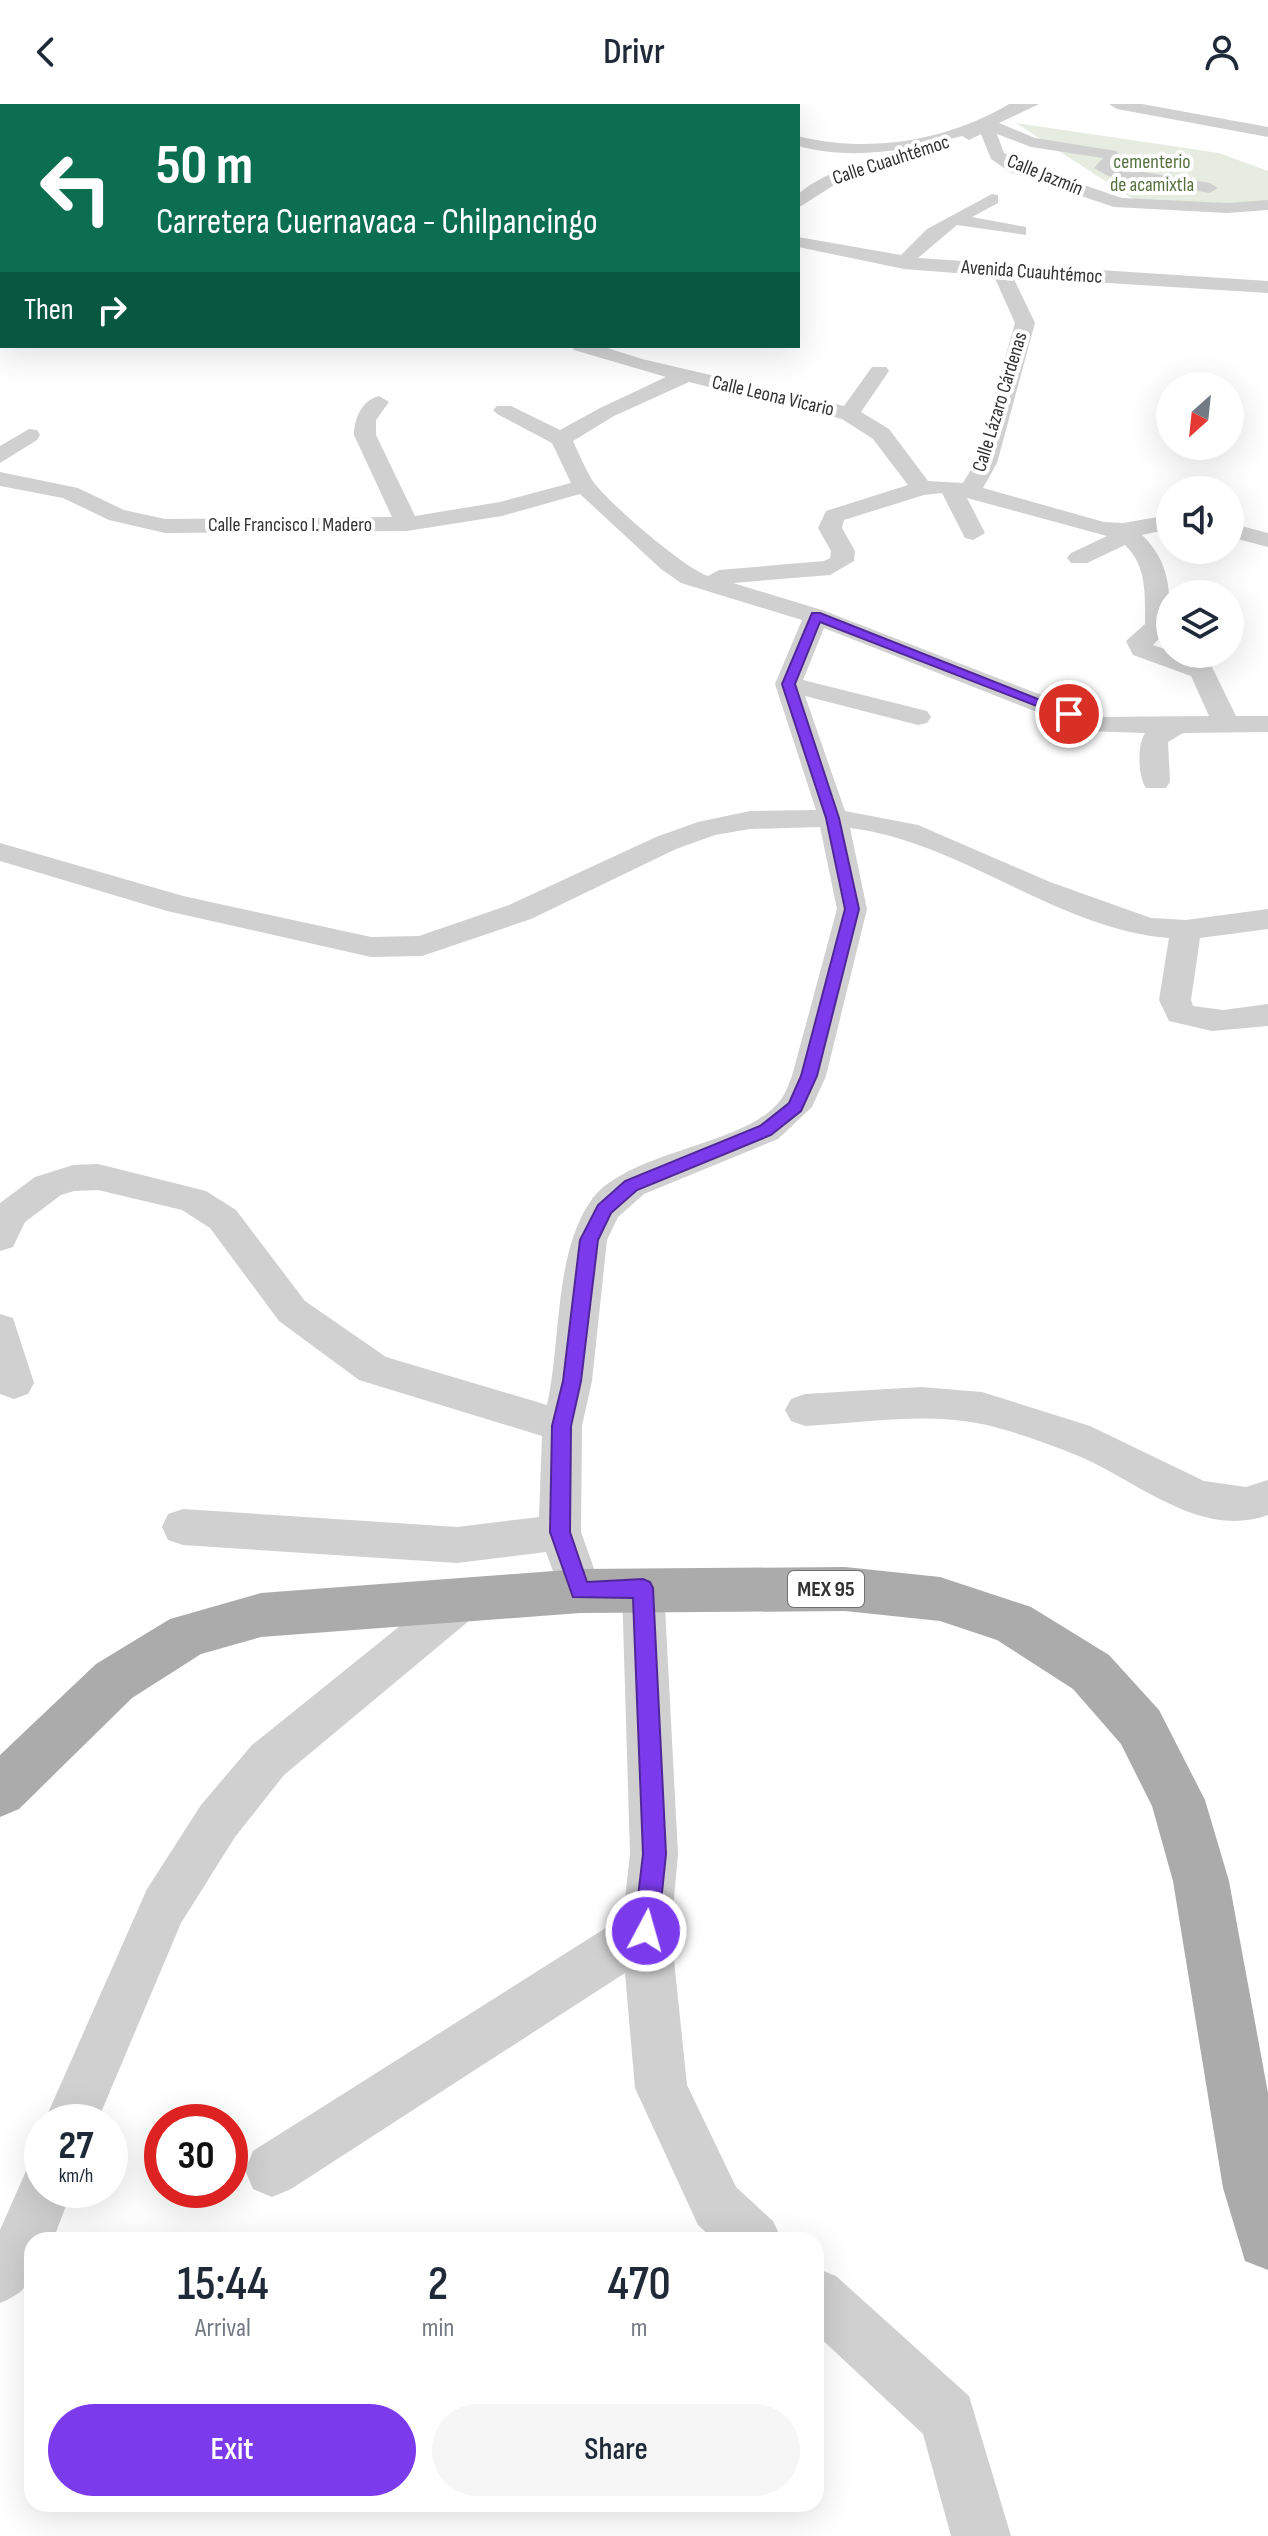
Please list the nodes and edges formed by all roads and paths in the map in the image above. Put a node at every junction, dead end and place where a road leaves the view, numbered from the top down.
1 (1117, 104) edge
2 (1019, 105) edge
3 (987, 125) junction
4 (1268, 132) edge
5 (800, 142) edge
6 (847, 169) junction
7 (894, 177) dead end
8 (1210, 188) dead end
9 (992, 199) dead end
10 (800, 201) edge
11 (1268, 205) edge
12 (957, 220) junction
13 (1020, 231) dead end
14 (800, 242) edge
15 (904, 263) junction
16 (1001, 271) junction
17 (1268, 287) edge
18 (588, 348) edge
19 (879, 371) dead end
20 (686, 376) junction
21 (379, 402) dead end
22 (504, 410) dead end
23 (849, 414) junction
24 (29, 435) dead end
25 (561, 439) junction
26 (0, 456) edge
27 (0, 479) edge
28 (584, 486) junction
29 (922, 488) junction
30 (960, 488) junction
31 (407, 524) junction
32 (1156, 525) edge
33 (1127, 532) junction
34 (973, 533) dead end
35 (1244, 534) edge
36 (1268, 540) edge
37 (1079, 558) dead end
38 (690, 578) junction
39 (816, 616) junction
40 (788, 684) junction
41 (918, 717) dead end
42 (1180, 723) junction
43 (1226, 724) junction
44 (1268, 724) edge
45 (1156, 782) dead end
46 (833, 818) junction
47 (0, 852) edge
48 (1268, 919) edge
49 (1186, 930) junction
50 (1268, 1015) edge
51 (0, 1237) edge
52 (0, 1329) edge
53 (14, 1383) dead end
54 (805, 1410) dead end
55 (562, 1426) junction
56 (1268, 1497) edge
57 (183, 1527) dead end
58 (560, 1532) junction
59 (643, 1588) junction
60 (580, 1591) junction
61 (467, 1597) junction
62 (0, 1791) edge
63 (646, 1931) junction
64 (78, 2104) edge
65 (272, 2170) dead end
66 (38, 2208) edge
67 (29, 2232) edge
68 (745, 2232) edge
69 (1268, 2238) edge
70 (24, 2243) edge
71 (0, 2275) edge
72 (824, 2303) edge
73 (981, 2536) edge

1 - 4 street
2 - 3 street, Calle Cuauhtémoc
3 - 5 street
3 - 6 street, Calle Cuauhtémoc
3 - 8 street
3 - 11 street, Calle Jazmín
6 - 7 street
6 - 10 street, Calle Cuauhtémoc
9 - 12 street
12 - 13 street
12 - 15 street
14 - 15 street, Avenida Cuauhtémoc
15 - 16 street, Avenida Cuauhtémoc
16 - 17 street, Avenida Cuauhtémoc
16 - 30 street, Calle Lázaro Cárdenas
18 - 20 street, Calle Leona Vicario
19 - 23 street
20 - 23 street, Calle Leona Vicario
20 - 25 street
21 - 31 street
22 - 25 street
23 - 29 street, Calle Leona Vicario
24 - 26 street
25 - 28 street
27 - 31 street, Calle Francisco I. Madero
28 - 31 street, Calle Francisco I. Madero
28 - 38 street
29 - 30 street
29 - 38 street
30 - 33 street
30 - 34 street
32 - 33 street
33 - 37 street
33 - 43 street
35 - 36 street
38 - 39 street
39 - 40 street
39 - 42 street
40 - 41 street
40 - 46 street
42 - 43 street
42 - 45 street
43 - 44 street
46 - 47 street
46 - 49 street
46 - 55 street
48 - 49 street
49 - 50 street
51 - 55 street
52 - 53 street
54 - 56 street
55 - 58 street
57 - 58 street
58 - 60 street
59 - 60 main road, MEX 95
59 - 63 street
59 - 69 main road, MEX 95
60 - 61 main road, MEX 95
61 - 62 main road, MEX 95
61 - 64 street
63 - 65 street
63 - 68 street
66 - 67 street
70 - 71 street
72 - 73 street

